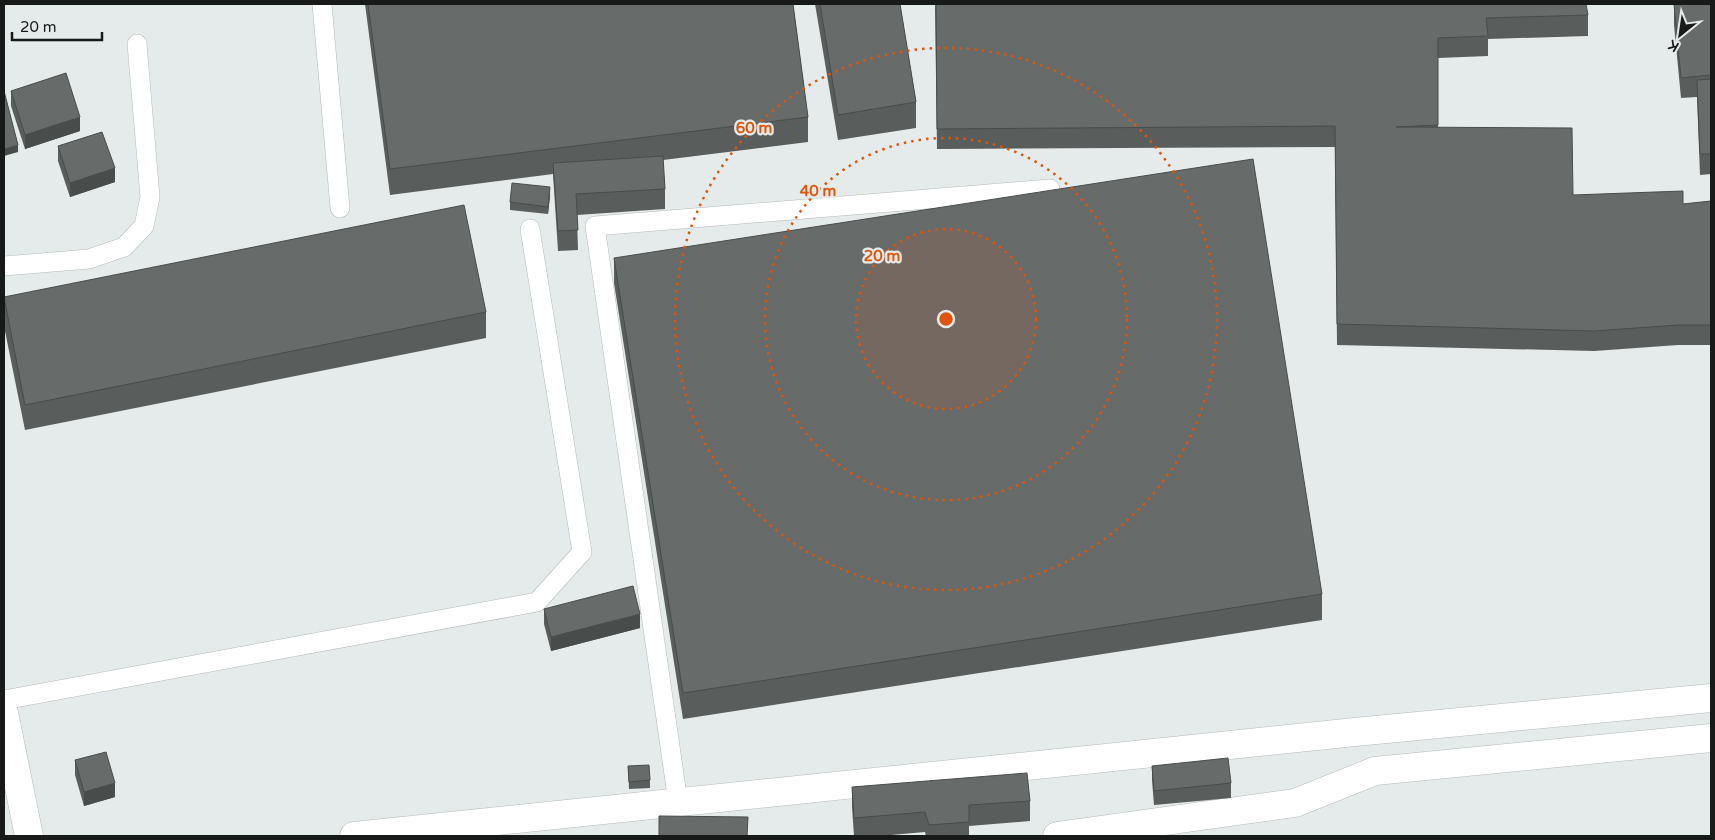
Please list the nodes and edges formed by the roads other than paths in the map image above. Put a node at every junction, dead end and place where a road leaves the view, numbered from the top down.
1 (322, 4) edge
2 (137, 44) dead end
3 (1050, 189) edge
4 (340, 208) dead end
5 (530, 228) dead end
6 (4, 266) edge
7 (1711, 698) edge
8 (4, 700) edge
9 (4, 713) edge
10 (1711, 738) edge
11 (678, 802) junction
12 (29, 836) edge
13 (354, 836) edge
14 (1058, 836) edge

1 - 4 lane
2 - 6 lane
3 - 11 lane
5 - 8 lane
7 - 11 street
9 - 12 street
10 - 14 street
11 - 13 street

